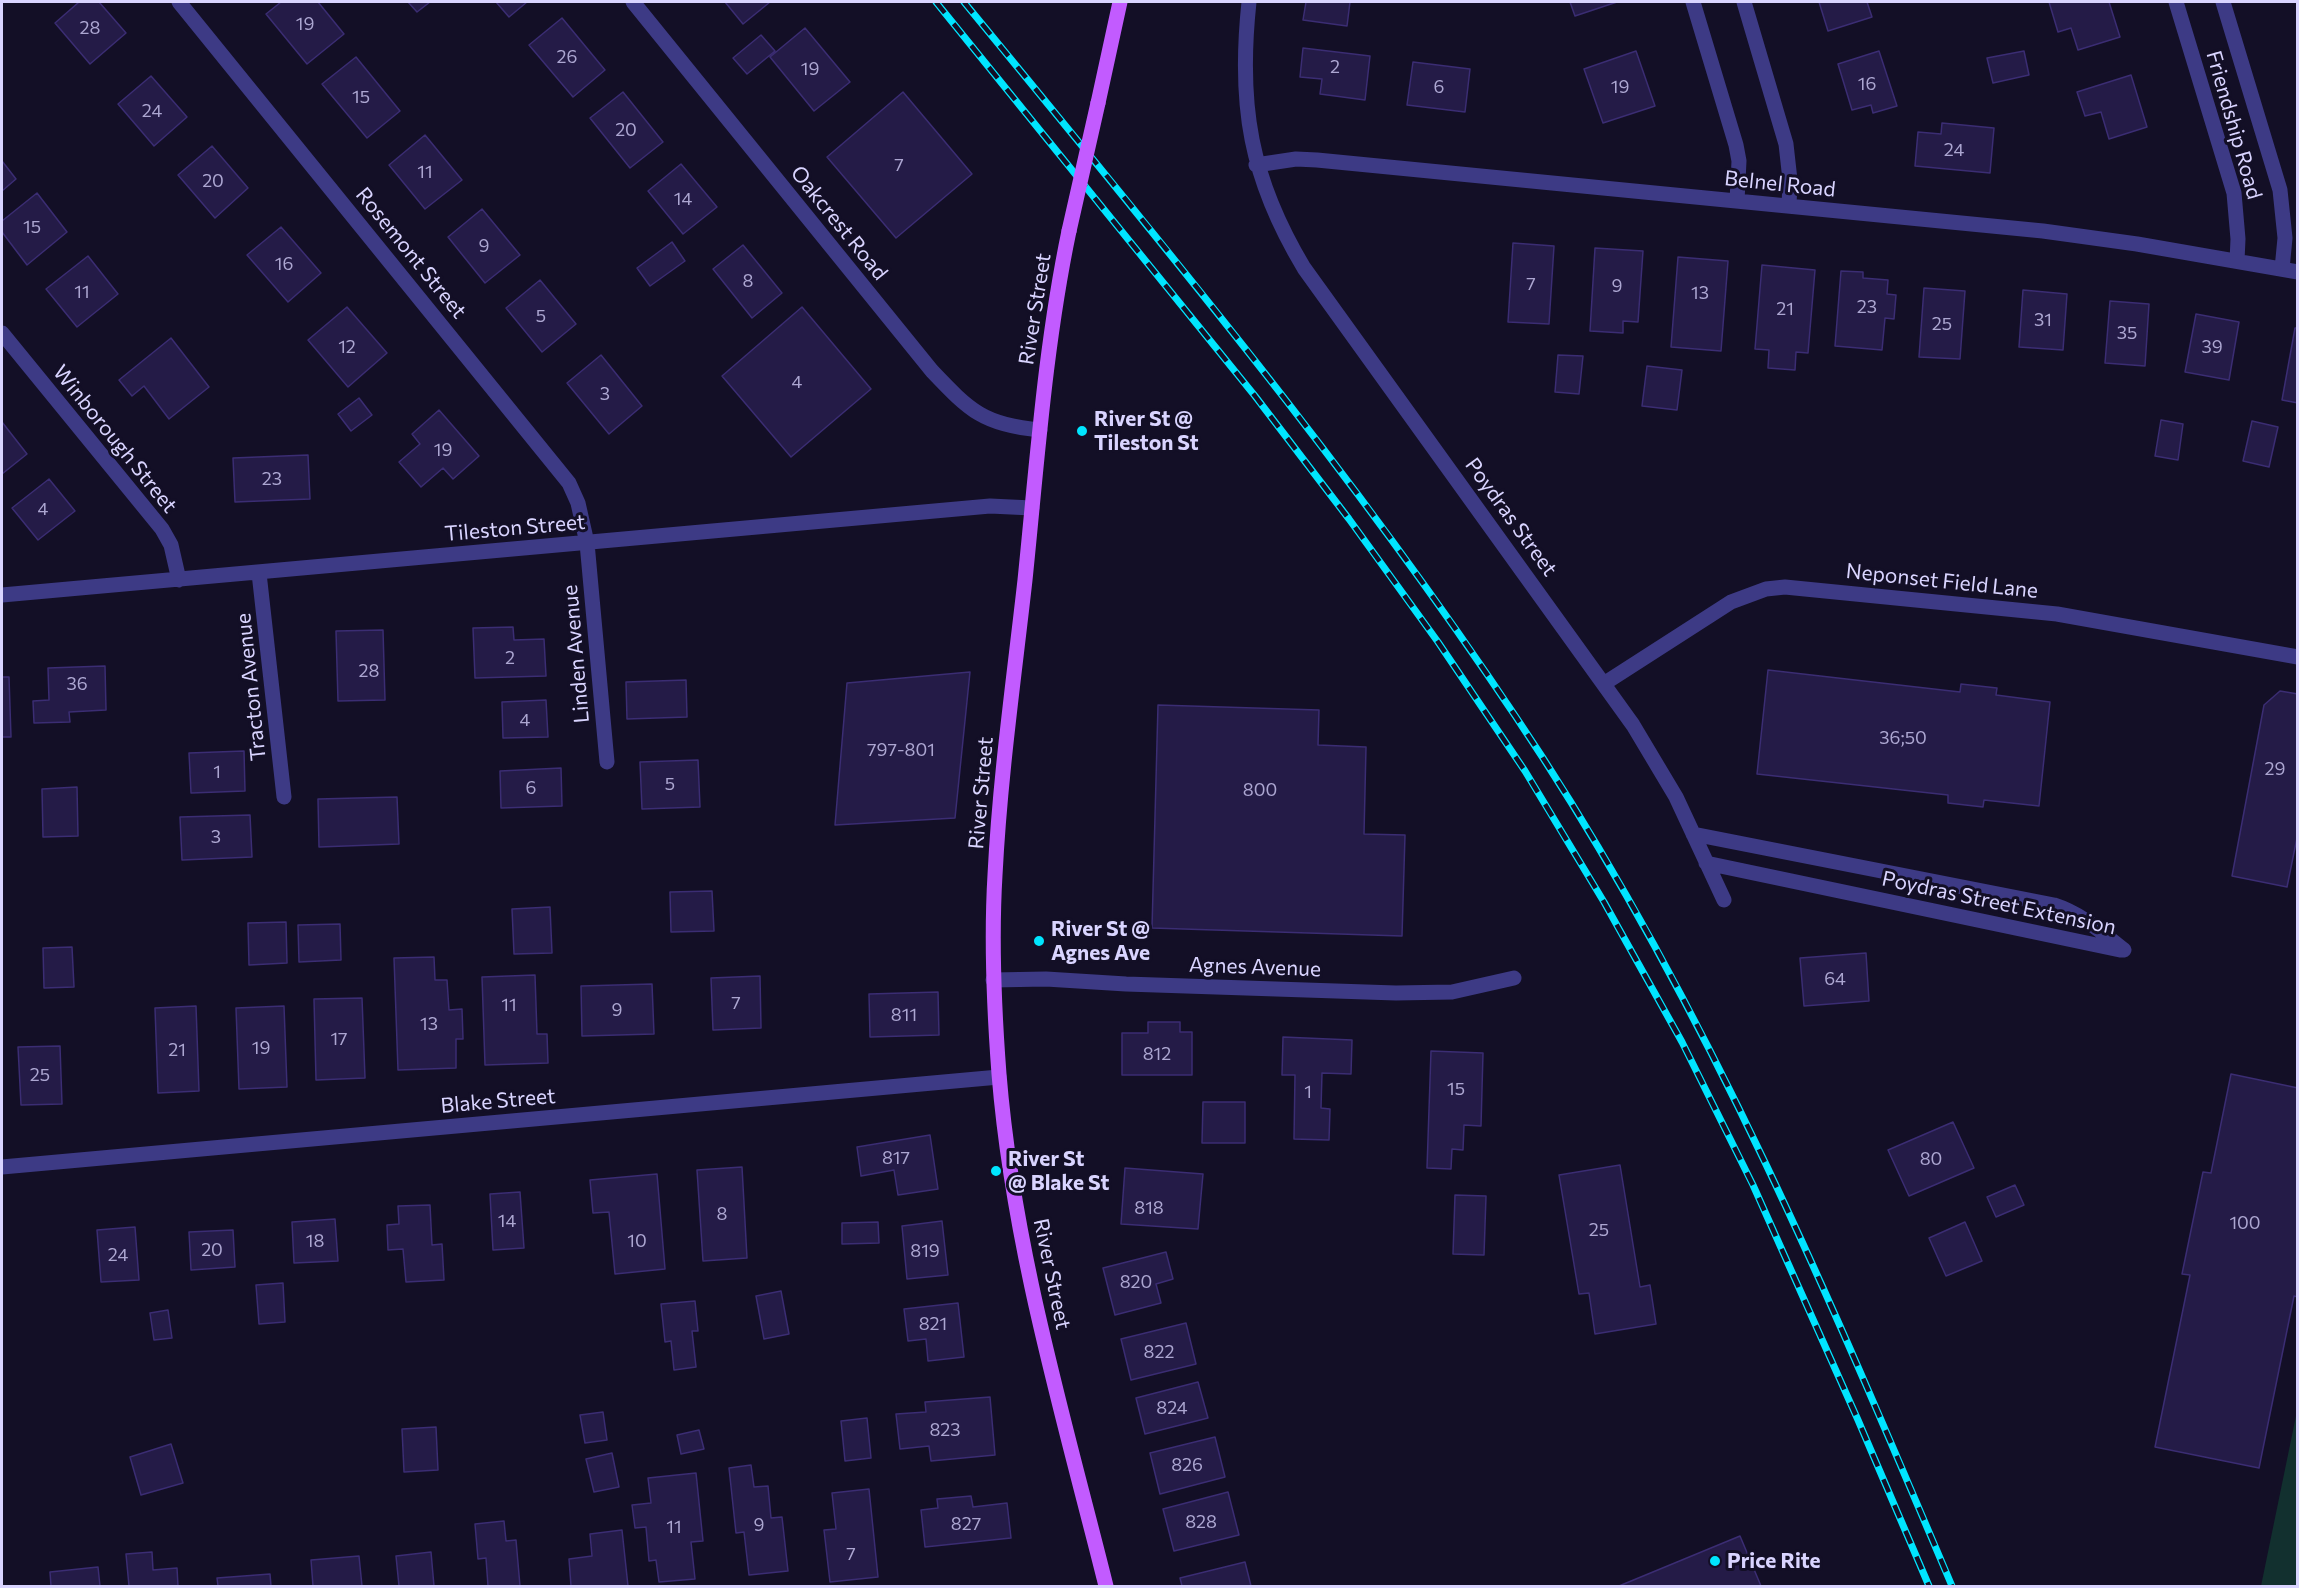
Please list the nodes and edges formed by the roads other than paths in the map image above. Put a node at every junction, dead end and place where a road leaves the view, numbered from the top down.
1 (179, 2) edge
2 (633, 2) edge
3 (1120, 2) edge
4 (1249, 2) edge
5 (1693, 2) edge
6 (1744, 2) edge
7 (2176, 2) edge
8 (2223, 2) edge
9 (1256, 165) junction
10 (1737, 201) junction
11 (1789, 206) junction
12 (2236, 261) junction
13 (2282, 269) junction
14 (2298, 272) edge
15 (2, 333) edge
16 (1040, 430) junction
17 (1032, 508) junction
18 (587, 543) junction
19 (259, 573) junction
20 (179, 580) junction
21 (2, 595) edge
22 (2298, 657) edge
23 (1605, 683) junction
24 (607, 762) dead end
25 (284, 796) dead end
26 (1693, 834) junction
27 (1706, 863) junction
28 (1724, 900) dead end
29 (1514, 978) dead end
30 (993, 980) junction
31 (999, 1077) junction
32 (2, 1167) edge
33 (1106, 1587) edge

1 - 18 street, Rosemont Street
2 - 16 street, Oakcrest Road
3 - 16 main road, River Street, bridge
4 - 9 street
5 - 10 street
6 - 11 street
7 - 12 street, Friendship Road
8 - 13 street, Friendship Road
9 - 10 street, Belnel Road
9 - 23 street, Poydras Street
10 - 11 street, Belnel Road
11 - 12 street, Belnel Road
12 - 13 street, Belnel Road
13 - 14 street, Belnel Road
15 - 20 street, Winborough Street
16 - 17 main road, River Street
17 - 18 street, Tileston Street
17 - 30 main road, River Street
18 - 19 street, Tileston Street
18 - 24 street, Linden Avenue
19 - 20 street, Tileston Street
19 - 25 street, Tracton Avenue
20 - 21 street, Tileston Street
22 - 23 street, Neponset Field Lane
23 - 26 street, Poydras Street
26 - 27 street, Poydras Street
26 - 27 street, Poydras Street Extension
27 - 28 street, Poydras Street
29 - 30 street, Agnes Avenue
30 - 31 main road, River Street
31 - 32 street, Blake Street
31 - 33 main road, River Street

